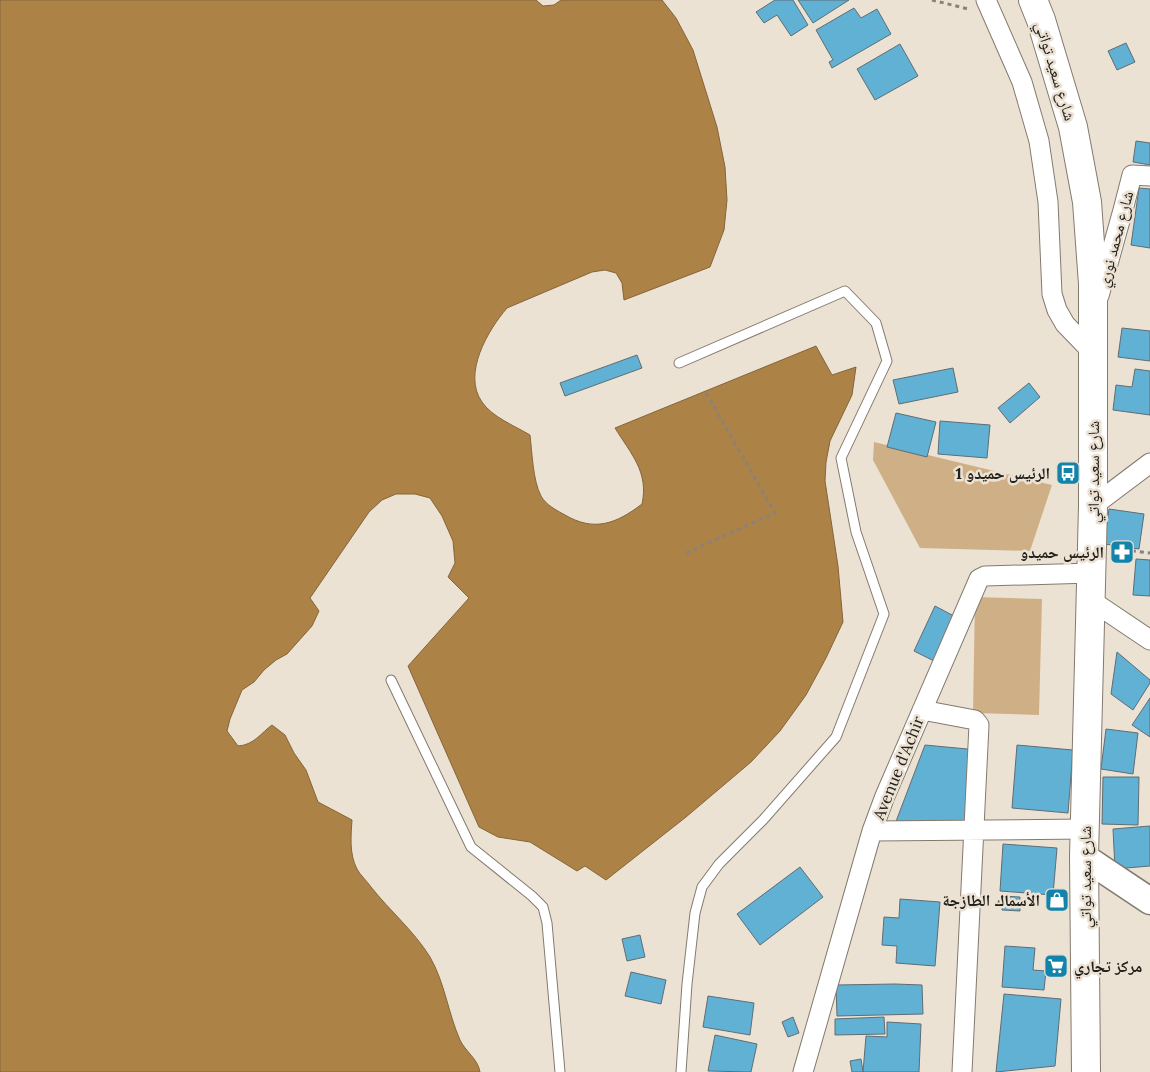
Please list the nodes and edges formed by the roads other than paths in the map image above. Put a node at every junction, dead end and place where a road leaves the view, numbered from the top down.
1 (1033, 0) edge
2 (989, 7) edge
3 (1150, 176) edge
4 (1092, 320) junction
5 (1092, 352) junction
6 (679, 363) dead end
7 (1150, 464) edge
8 (1093, 506) junction
9 (1092, 560) junction
10 (1092, 601) junction
11 (1150, 640) edge
12 (391, 680) dead end
13 (922, 710) junction
14 (1085, 829) junction
15 (872, 830) junction
16 (974, 830) junction
17 (1084, 857) junction
18 (1150, 901) edge
19 (560, 1072) edge
20 (681, 1072) edge
21 (803, 1072) edge
22 (962, 1072) edge
23 (1086, 1072) edge

1 - 4 main road, شارع سعيد تواتي
2 - 5 street
3 - 4 street, شارع محمد نوري
4 - 5 main road, شارع سعيد تواتي
5 - 8 main road, شارع سعيد تواتي
6 - 20 lane
7 - 8 street
8 - 9 main road, شارع سعيد تواتي
9 - 10 main road, شارع سعيد تواتي
9 - 13 street, Avenue d'Achir
10 - 11 street
10 - 14 main road, شارع سعيد تواتي
12 - 19 lane
13 - 15 street, Avenue d'Achir
13 - 16 street
14 - 16 street
14 - 17 main road, شارع سعيد تواتي
15 - 16 street
15 - 21 street, Avenue d'Achir
16 - 22 street
17 - 18 street
17 - 23 main road, شارع سعيد تواتي

